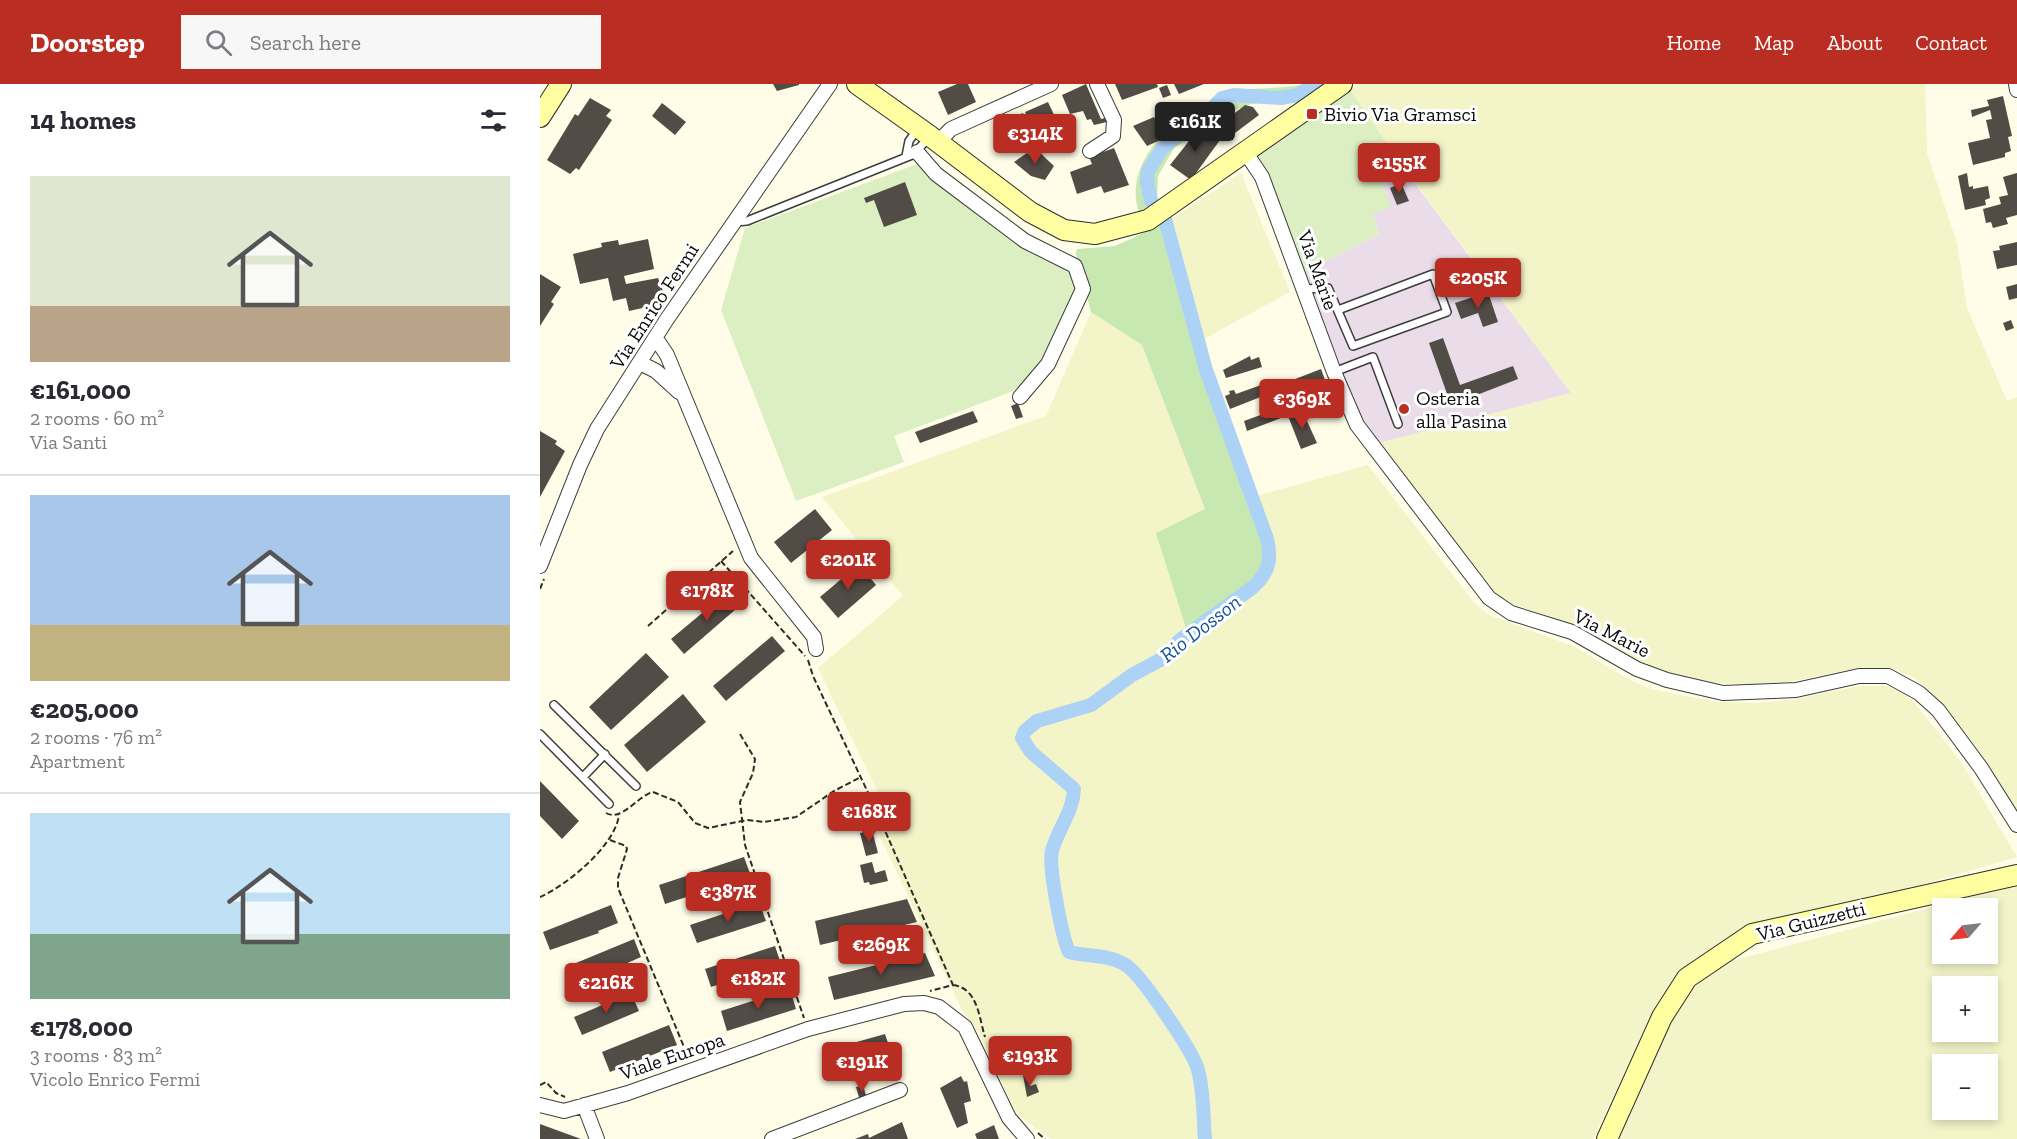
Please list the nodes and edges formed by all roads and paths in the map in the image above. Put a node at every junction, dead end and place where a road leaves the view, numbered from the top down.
1 (561, 84) edge
2 (830, 84) edge
3 (857, 84) edge
4 (1097, 84) edge
5 (1342, 84) edge
6 (2016, 84) edge
7 (1044, 85) edge
8 (2017, 90) edge
9 (540, 117) edge
10 (929, 135) junction
11 (1090, 151) dead end
12 (1246, 153) junction
13 (912, 154) junction
14 (734, 222) junction
15 (1304, 289) junction
16 (1338, 310) junction
17 (654, 340) junction
18 (639, 363) junction
19 (1334, 372) junction
20 (1020, 397) dead end
21 (684, 398) junction
22 (1398, 424) dead end
23 (734, 547) dead end
24 (721, 561) junction
25 (542, 572) edge
26 (540, 589) edge
27 (648, 626) dead end
28 (816, 649) dead end
29 (554, 705) dead end
30 (540, 734) edge
31 (740, 734) dead end
32 (605, 754) junction
33 (583, 777) junction
34 (861, 777) junction
35 (636, 786) dead end
36 (609, 804) dead end
37 (600, 806) dead end
38 (619, 815) junction
39 (741, 821) junction
40 (2017, 825) edge
41 (610, 840) junction
42 (2017, 875) edge
43 (540, 897) edge
44 (953, 985) junction
45 (921, 993) dead end
46 (807, 1029) junction
47 (988, 1046) dead end
48 (692, 1070) junction
49 (540, 1084) edge
50 (900, 1090) dead end
51 (567, 1097) dead end
52 (540, 1105) edge
53 (584, 1105) junction
54 (1030, 1133) edge
55 (597, 1139) edge
56 (772, 1139) edge
57 (1045, 1139) edge
58 (1607, 1139) edge

1 - 9 street
2 - 14 street, Via Enrico Fermi
3 - 10 street
4 - 11 street
5 - 12 street
6 - 8 street
7 - 10 street
10 - 12 street
10 - 13 lane
10 - 13 lane
12 - 15 street, Via Marie
13 - 14 lane
13 - 20 street
14 - 17 street, Via Enrico Fermi
15 - 16 lane
15 - 19 street, Via Marie
16 - 16 lane
17 - 18 street, Via Enrico Fermi
17 - 21 street
18 - 21 street
18 - 25 street, Via Enrico Fermi
19 - 22 lane
19 - 40 street, Via Marie
21 - 28 street
23 - 24 path
24 - 27 path
24 - 34 path
25 - 26 path
29 - 32 lane
30 - 33 lane
31 - 39 path
32 - 33 lane
32 - 35 lane
33 - 36 lane
34 - 39 path
34 - 44 path
37 - 38 path
38 - 39 path
38 - 41 path
39 - 46 path
41 - 43 path
41 - 48 path
42 - 58 street, Via Guizzetti
44 - 45 path
44 - 47 path
46 - 48 street, Viale Europa
46 - 54 street, Viale Europa
48 - 53 street, Viale Europa
49 - 51 path
50 - 56 street
52 - 53 street, Viale Europa
53 - 55 street
54 - 57 path

